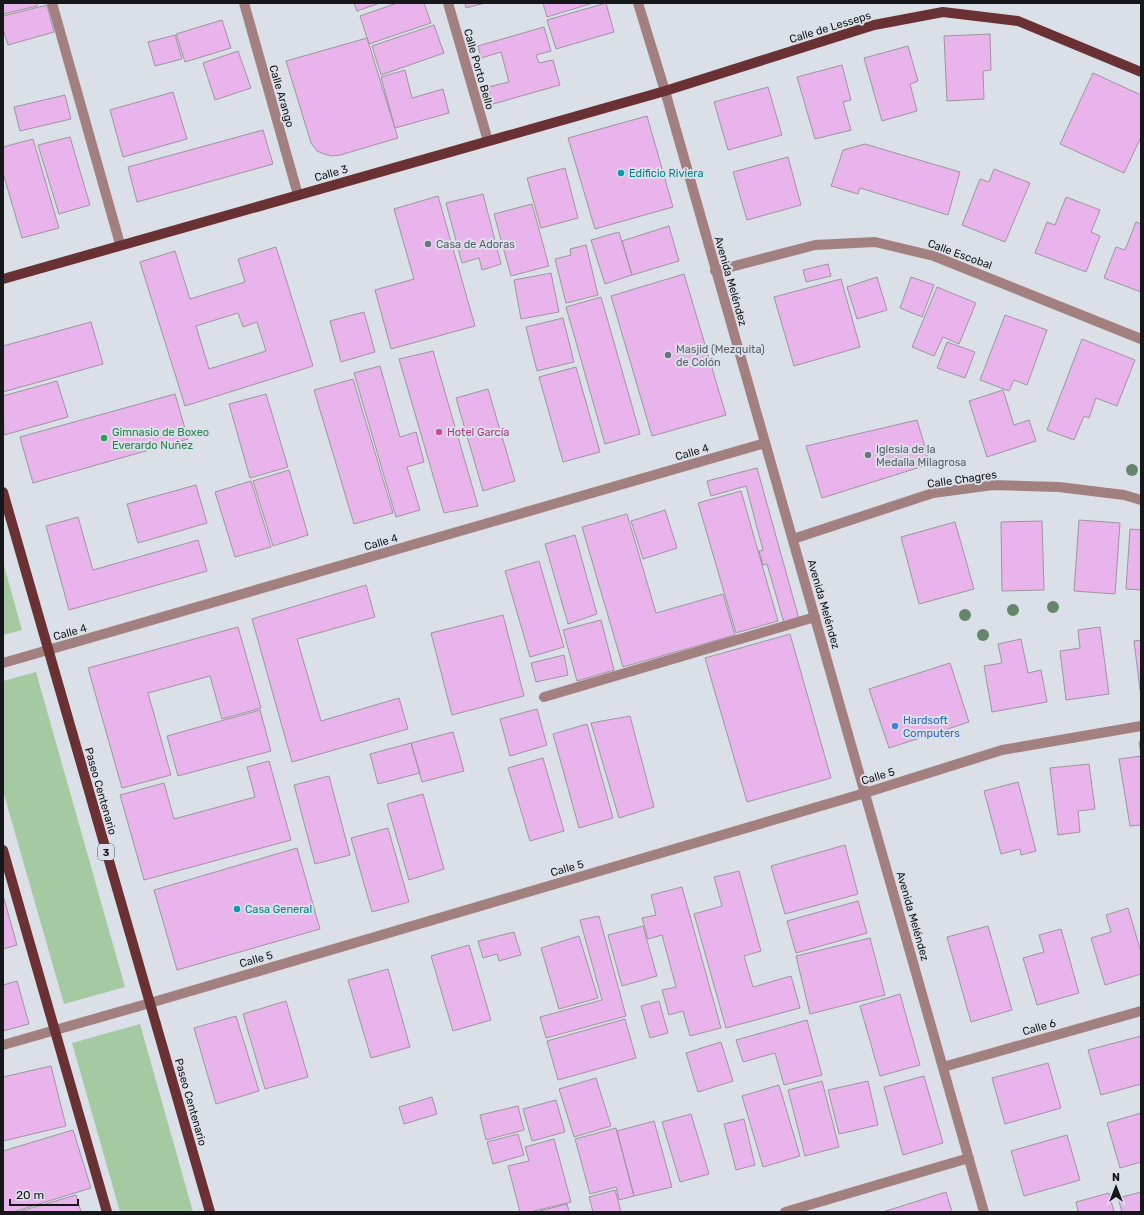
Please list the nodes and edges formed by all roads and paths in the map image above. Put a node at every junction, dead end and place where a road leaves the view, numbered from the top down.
1 (52, 3) edge
2 (244, 3) edge
3 (448, 3) edge
4 (638, 3) edge
5 (1141, 72) edge
6 (665, 91) junction
7 (488, 141) junction
8 (298, 195) junction
9 (120, 244) junction
10 (716, 271) junction
11 (3, 279) edge
12 (1141, 339) edge
13 (765, 443) junction
14 (3, 492) edge
15 (1141, 500) edge
16 (792, 539) junction
17 (815, 617) junction
18 (48, 650) junction
19 (3, 663) edge
20 (544, 697) dead end
21 (1141, 726) edge
22 (866, 793) junction
23 (3, 850) edge
24 (150, 1003) junction
25 (1141, 1011) edge
26 (55, 1030) junction
27 (3, 1045) edge
28 (943, 1067) junction
29 (969, 1158) junction
30 (107, 1212) edge
31 (210, 1212) edge
32 (785, 1212) edge
33 (984, 1212) edge

1 - 9 street
2 - 8 street, Calle Arango
3 - 7 street, Calle Porto Bello
4 - 6 street, Avenida Meléndez
5 - 6 main road, Calle de Lesseps
6 - 7 main road, Calle 3
6 - 10 street, Avenida Meléndez
7 - 8 main road, Calle 3
8 - 9 main road, Calle 3
9 - 11 main road, Calle 3
10 - 12 street, Calle Escobal
10 - 13 street, Avenida Meléndez
13 - 16 street, Avenida Meléndez
13 - 18 street, Calle 4
14 - 18 main road, Paseo Centenario / 3
15 - 16 street, Calle Chagres
16 - 17 street, Avenida Meléndez
17 - 20 street
17 - 22 street, Avenida Meléndez
18 - 19 street, Calle 4
18 - 24 main road, Paseo Centenario / 3
21 - 22 street, Calle 5
22 - 24 street, Calle 5
22 - 28 street, Avenida Meléndez
23 - 26 main road
24 - 26 street, Calle 5
24 - 31 main road, Paseo Centenario / 3
25 - 28 street, Calle 6
26 - 27 street, Calle 5
26 - 30 main road
28 - 29 street, Avenida Meléndez
29 - 32 street
29 - 33 street, Avenida Meléndez

